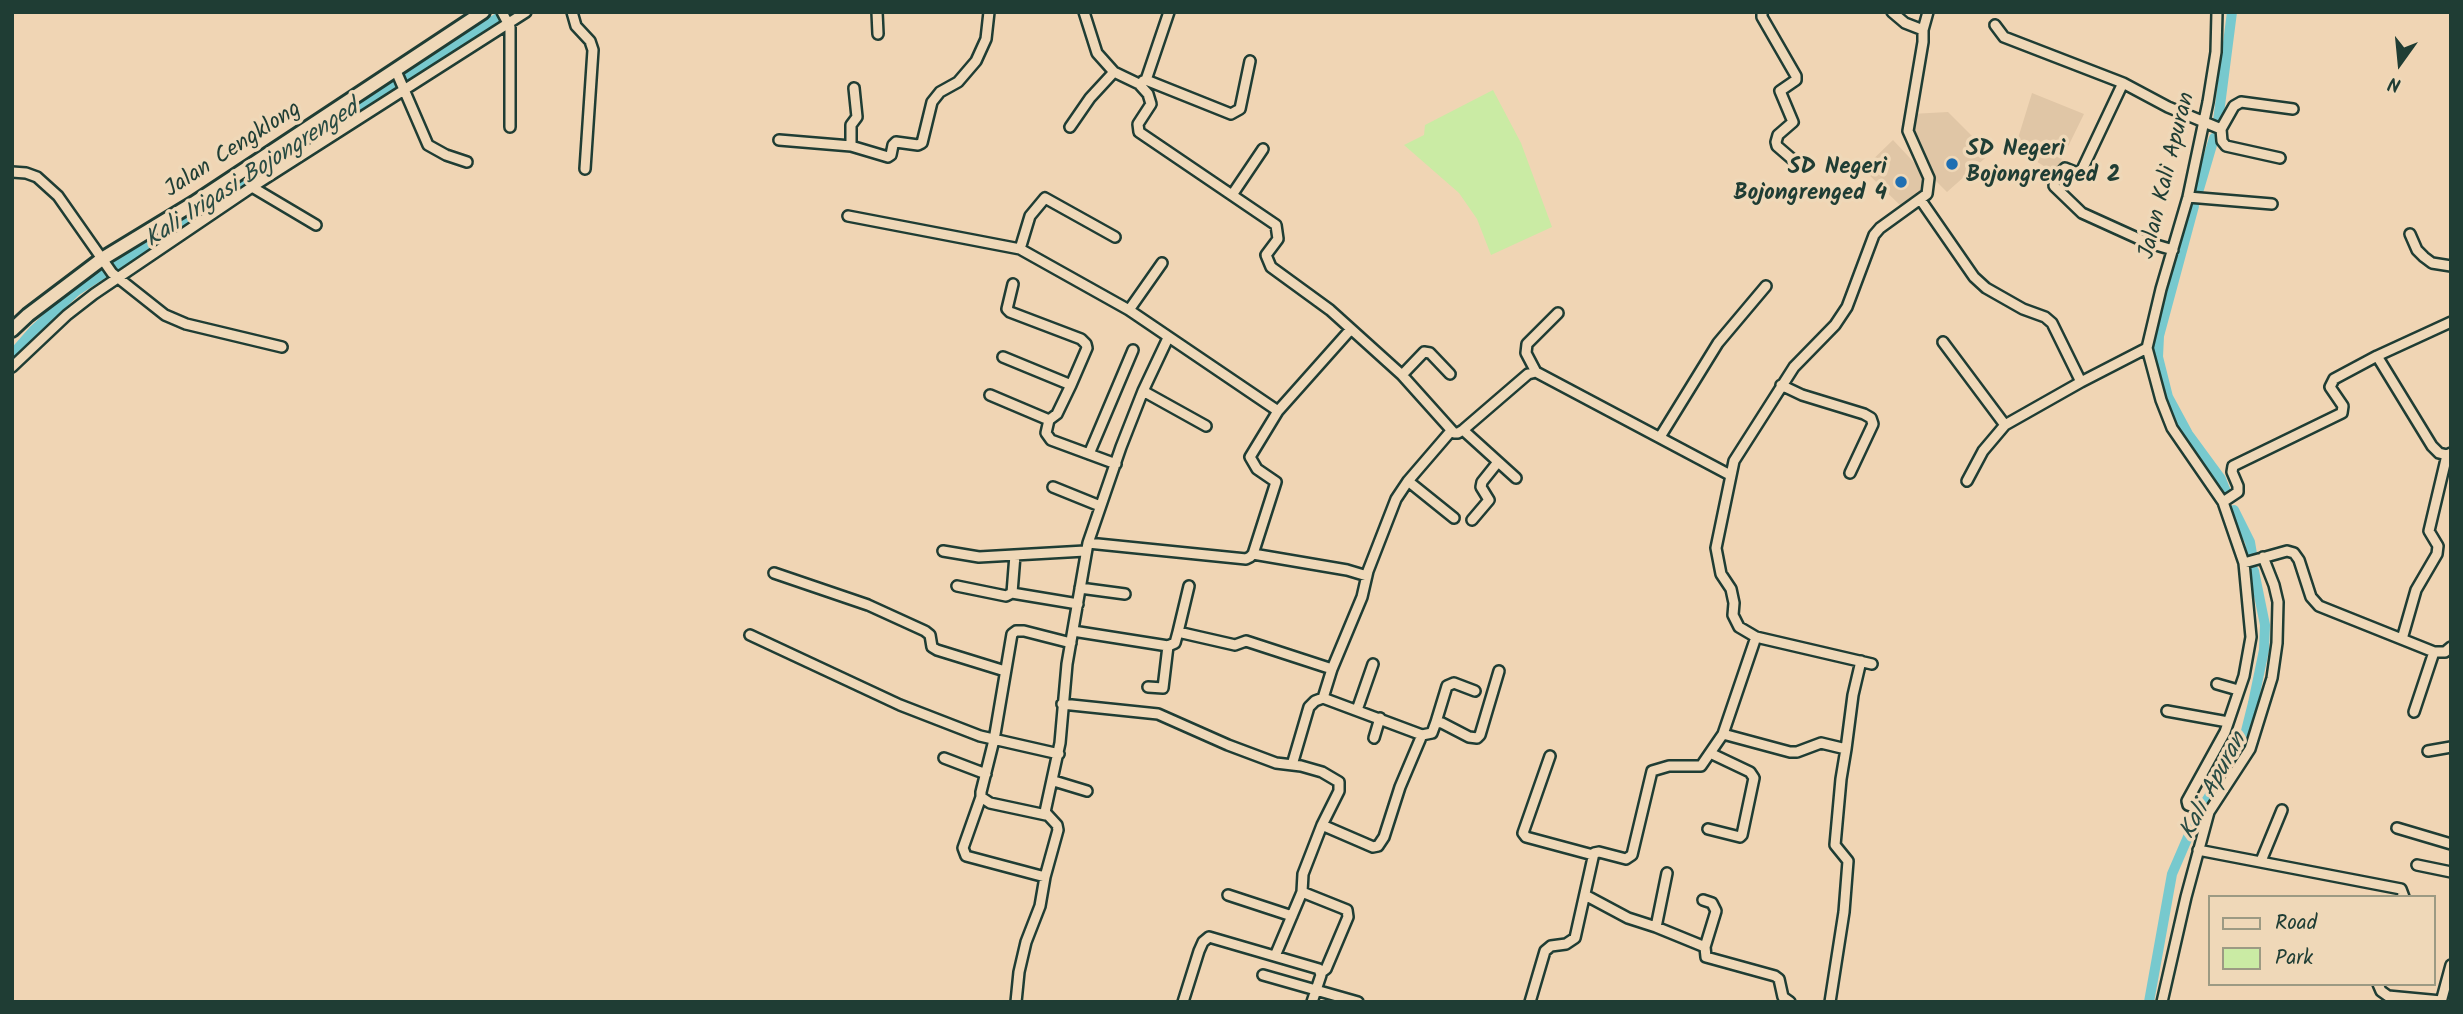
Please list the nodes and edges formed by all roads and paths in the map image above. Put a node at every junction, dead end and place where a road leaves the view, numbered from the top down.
1 (483, 12) edge
2 (526, 12) edge
3 (572, 12) edge
4 (877, 12) edge
5 (989, 12) edge
6 (1084, 12) edge
7 (1169, 12) edge
8 (1762, 12) edge
9 (1892, 12) edge
10 (1928, 12) edge
11 (2217, 12) edge
12 (507, 19) edge
13 (1995, 25) dead end
14 (1923, 30) junction
15 (878, 34) dead end
16 (1250, 61) dead end
17 (1114, 72) junction
18 (397, 73) junction
19 (1143, 82) junction
20 (2123, 83) junction
21 (405, 88) junction
22 (853, 88) dead end
23 (2293, 109) dead end
24 (2203, 123) junction
25 (510, 127) dead end
26 (1070, 127) dead end
27 (2221, 129) junction
28 (779, 140) dead end
29 (851, 146) junction
30 (1262, 149) dead end
31 (266, 157) junction
32 (2280, 158) dead end
33 (467, 162) dead end
34 (1799, 165) dead end
35 (585, 169) dead end
36 (274, 171) junction
37 (12, 172) edge
38 (252, 187) junction
39 (1232, 195) junction
40 (2188, 197) junction
41 (1920, 199) junction
42 (2272, 204) dead end
43 (848, 216) dead end
44 (316, 225) dead end
45 (2410, 234) dead end
46 (1115, 237) dead end
47 (1020, 249) junction
48 (2173, 250) junction
49 (1162, 263) dead end
50 (2451, 266) edge
51 (110, 269) junction
52 (1013, 284) dead end
53 (1766, 286) dead end
54 (1129, 310) junction
55 (1558, 313) dead end
56 (2451, 322) edge
57 (12, 330) edge
58 (1351, 330) junction
59 (1168, 338) junction
60 (1943, 342) dead end
61 (282, 347) dead end
62 (2147, 348) junction
63 (1133, 350) dead end
64 (2377, 356) junction
65 (1003, 357) dead end
66 (12, 367) edge
67 (1536, 372) junction
68 (1450, 374) dead end
69 (1402, 375) junction
70 (2081, 382) junction
71 (1071, 384) junction
72 (1781, 385) junction
73 (1143, 390) junction
74 (990, 395) dead end
75 (1278, 411) junction
76 (1049, 421) junction
77 (2005, 425) junction
78 (1206, 426) dead end
79 (1451, 430) junction
80 (1463, 430) junction
81 (1660, 437) junction
82 (1089, 454) junction
83 (2449, 454) edge
84 (1498, 462) junction
85 (1116, 464) junction
86 (1850, 472) dead end
87 (1730, 475) junction
88 (1516, 478) dead end
89 (1408, 481) junction
90 (1968, 481) dead end
91 (1053, 487) dead end
92 (2223, 502) junction
93 (1100, 506) junction
94 (1454, 518) dead end
95 (1472, 520) dead end
96 (1087, 547) junction
97 (943, 551) dead end
98 (1253, 554) junction
99 (1015, 555) junction
100 (2263, 557) junction
101 (2244, 563) junction
102 (774, 573) dead end
103 (1367, 576) junction
104 (957, 586) dead end
105 (1189, 586) dead end
106 (1080, 588) junction
107 (1012, 593) junction
108 (1125, 594) dead end
109 (1078, 604) junction
110 (1073, 631) junction
111 (1178, 632) junction
112 (750, 635) dead end
113 (1756, 637) junction
114 (2402, 639) junction
115 (1071, 643) junction
116 (1168, 646) junction
117 (2451, 647) edge
118 (2434, 652) junction
119 (1861, 661) junction
120 (1373, 664) dead end
121 (1872, 664) dead end
122 (1332, 668) junction
123 (1005, 671) junction
124 (1499, 671) dead end
125 (2217, 684) dead end
126 (1148, 687) dead end
127 (2238, 690) junction
128 (1475, 691) dead end
129 (1323, 698) junction
130 (1062, 704) junction
131 (1357, 710) junction
132 (2167, 711) dead end
133 (2414, 712) dead end
134 (1380, 718) junction
135 (1436, 722) junction
136 (2228, 722) junction
137 (1723, 734) junction
138 (1422, 735) junction
139 (1374, 738) dead end
140 (994, 740) junction
141 (2451, 747) edge
142 (1846, 750) junction
143 (2428, 751) dead end
144 (1710, 753) junction
145 (1059, 754) junction
146 (1549, 756) dead end
147 (944, 758) dead end
148 (1292, 765) junction
149 (986, 774) junction
150 (1054, 781) junction
151 (1087, 791) dead end
152 (981, 797) junction
153 (2282, 810) dead end
154 (2207, 811) junction
155 (1046, 815) junction
156 (1322, 825) junction
157 (2397, 828) dead end
158 (1708, 829) dead end
159 (2451, 844) edge
160 (2198, 850) junction
161 (1593, 855) junction
162 (2261, 862) junction
163 (2417, 865) dead end
164 (2451, 872) edge
165 (1667, 873) dead end
166 (1045, 877) junction
167 (1302, 892) junction
168 (1228, 895) dead end
169 (1585, 895) junction
170 (2403, 895) edge
171 (1703, 900) dead end
172 (1292, 916) junction
173 (1656, 927) junction
174 (1705, 947) junction
175 (1275, 956) junction
176 (2451, 965) edge
177 (1322, 972) junction
178 (1263, 975) dead end
179 (2379, 986) edge
180 (1315, 992) junction
181 (2441, 1001) edge
182 (1016, 1002) edge
183 (1183, 1002) edge
184 (1312, 1002) edge
185 (1358, 1002) edge
186 (1530, 1002) edge
187 (1790, 1002) edge
188 (1830, 1002) edge
189 (2162, 1002) edge

1 - 18 main road, Jalan Cengklong
2 - 12 street
3 - 35 street
4 - 15 street
5 - 29 street
6 - 17 street
7 - 19 street
8 - 34 street
9 - 14 street
10 - 14 street
11 - 24 street, Jalan Kali Apuran
12 - 21 street
12 - 25 street
13 - 20 street
14 - 41 street
16 - 19 street
17 - 19 street
17 - 26 street
18 - 21 street
18 - 31 main road, Jalan Cengklong
19 - 39 street
20 - 24 street
20 - 48 street
21 - 33 street
21 - 36 street
22 - 29 street
23 - 27 street
24 - 27 street
24 - 40 street, Jalan Kali Apuran
27 - 32 street
28 - 29 street
30 - 39 street
31 - 36 street
31 - 51 main road, Jalan Cengklong
36 - 38 street
37 - 51 street
38 - 44 street
38 - 51 street
39 - 58 street
40 - 42 street
40 - 48 street, Jalan Kali Apuran
41 - 70 street
41 - 72 street
43 - 47 street
45 - 50 street
46 - 47 street
47 - 54 street
48 - 62 street, Jalan Kali Apuran
49 - 54 street
51 - 57 main road, Jalan Cengklong
51 - 61 street
51 - 66 street
52 - 71 street
53 - 81 street
54 - 59 street
55 - 67 street
56 - 64 street
58 - 69 street
58 - 75 street
59 - 73 street
59 - 75 street
60 - 77 street
62 - 70 street
62 - 92 street
63 - 82 street
64 - 83 street
64 - 92 street
65 - 71 street
67 - 80 street
67 - 81 street
68 - 69 street
69 - 79 street
70 - 77 street
71 - 76 street
72 - 86 street
72 - 87 street
73 - 78 street
73 - 85 street
74 - 76 street
75 - 98 street
76 - 82 street
77 - 90 street
79 - 80 street
79 - 89 street
80 - 84 street
81 - 87 street
82 - 85 street
83 - 114 street
84 - 88 street
84 - 95 street
85 - 93 street
87 - 113 street
89 - 94 street
89 - 103 street
91 - 93 street
92 - 101 street
93 - 96 street
96 - 98 street
96 - 99 street
96 - 106 street
97 - 99 street
98 - 103 street
99 - 107 street
100 - 101 street
100 - 114 street
100 - 154 street
101 - 127 street
102 - 123 street
103 - 122 street
104 - 107 street
105 - 111 street
106 - 108 street
106 - 109 street
107 - 109 street
109 - 110 street
110 - 115 street
110 - 116 street
111 - 116 street
111 - 122 street
112 - 140 street
113 - 119 street
113 - 137 street
114 - 118 street
115 - 123 street
115 - 130 street
116 - 126 street
117 - 118 street
118 - 133 street
119 - 121 street
119 - 142 street
120 - 131 street
122 - 129 street
123 - 140 street
124 - 135 street
125 - 127 street
127 - 136 street
128 - 135 street
129 - 131 street
129 - 148 street
130 - 145 street
130 - 148 street
131 - 134 street
132 - 136 street
134 - 138 street
134 - 139 street
135 - 138 street
136 - 154 street
137 - 142 street
137 - 144 street
138 - 156 street
140 - 145 street
140 - 149 street
141 - 143 street
142 - 188 street
144 - 158 street
144 - 161 street
145 - 150 street
146 - 161 street
147 - 149 street
148 - 156 street
149 - 152 street
150 - 151 street
150 - 155 street
152 - 155 street
152 - 166 street
153 - 162 street
154 - 160 street
155 - 166 street
156 - 167 street
157 - 159 street
160 - 162 street
160 - 189 street
161 - 169 street
162 - 170 street
163 - 164 street
165 - 173 street
166 - 182 street
167 - 172 street
167 - 177 street
168 - 172 street
169 - 173 street
169 - 186 street
171 - 174 street
172 - 175 street
173 - 174 street
174 - 187 street
175 - 177 street
175 - 183 street
176 - 181 street
177 - 180 street
178 - 180 street
179 - 181 street
180 - 184 street
180 - 185 street

